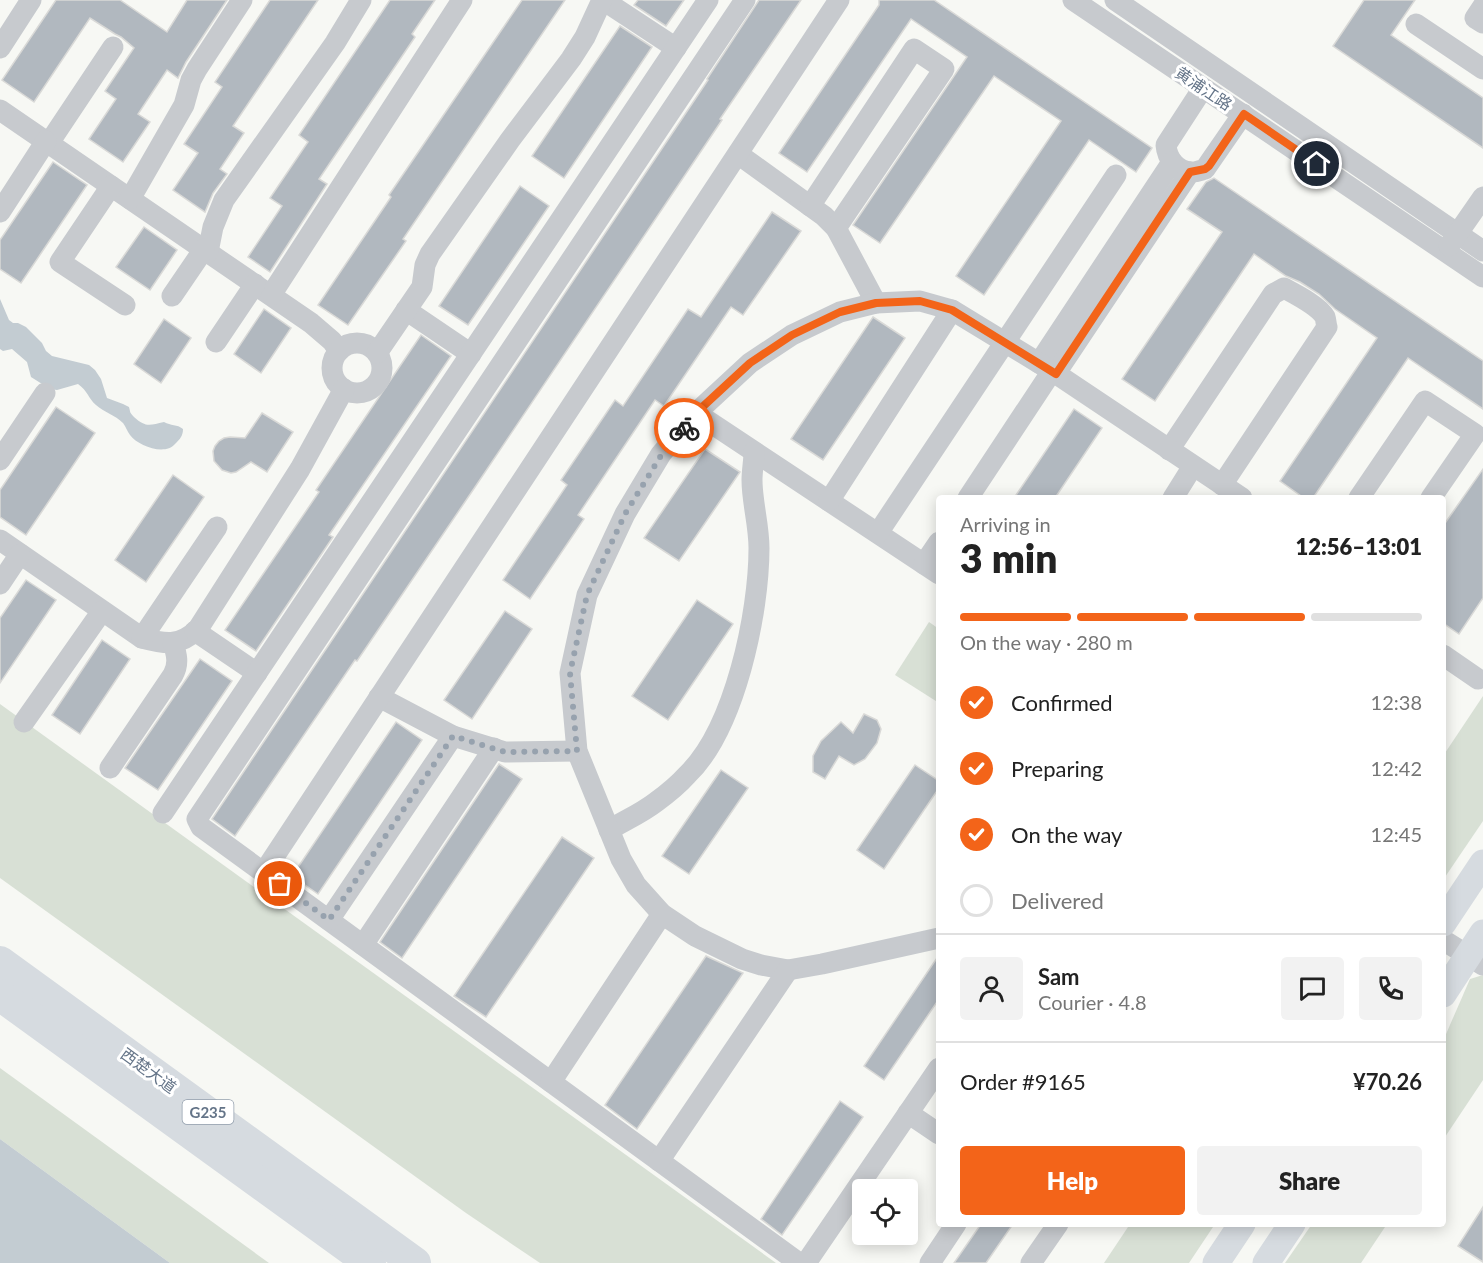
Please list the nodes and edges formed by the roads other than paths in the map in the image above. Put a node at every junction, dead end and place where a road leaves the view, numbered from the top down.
1 (31, 0) edge
2 (242, 0) edge
3 (361, 0) edge
4 (462, 0) edge
5 (603, 0) edge
6 (708, 0) edge
7 (745, 0) edge
8 (839, 0) edge
9 (1073, 0) edge
10 (1115, 0) edge
11 (1483, 6) edge
12 (1143, 8) edge
13 (1483, 23) edge
14 (1416, 24) dead end
15 (1124, 35) junction
16 (113, 47) dead end
17 (0, 48) edge
18 (676, 48) junction
19 (1483, 69) edge
20 (1203, 88) junction
21 (0, 110) edge
22 (1244, 114) junction
23 (47, 142) junction
24 (738, 154) junction
25 (1181, 167) junction
26 (1116, 175) dead end
27 (111, 186) junction
28 (1483, 197) edge
29 (130, 199) junction
30 (810, 206) junction
31 (0, 212) edge
32 (836, 228) junction
33 (1458, 234) junction
34 (206, 251) junction
35 (1483, 251) edge
36 (1445, 252) junction
37 (1483, 277) edge
38 (263, 290) junction
39 (172, 296) dead end
40 (876, 303) junction
41 (125, 305) dead end
42 (406, 310) junction
43 (952, 310) junction
44 (216, 342) dead end
45 (1006, 343) junction
46 (339, 351) junction
47 (377, 353) junction
48 (471, 354) junction
49 (1049, 369) junction
50 (344, 389) junction
51 (45, 393) dead end
52 (696, 412) junction
53 (1169, 450) junction
54 (754, 452) junction
55 (0, 460) edge
56 (1193, 466) junction
57 (1222, 485) junction
58 (970, 495) edge
59 (1175, 495) edge
60 (1237, 495) edge
61 (1361, 495) edge
62 (1433, 495) edge
63 (829, 501) junction
64 (217, 527) dead end
65 (878, 533) junction
66 (0, 540) edge
67 (20, 554) junction
68 (936, 554) edge
69 (932, 569) edge
70 (0, 584) edge
71 (102, 611) junction
72 (195, 631) junction
73 (142, 638) junction
74 (173, 643) junction
75 (1446, 657) edge
76 (257, 673) junction
77 (1478, 679) dead end
78 (379, 697) junction
79 (24, 722) dead end
80 (453, 736) junction
81 (494, 748) junction
82 (577, 751) junction
83 (110, 768) dead end
84 (164, 813) dead end
85 (609, 830) junction
86 (1483, 863) edge
87 (264, 872) junction
88 (662, 914) junction
89 (1446, 918) edge
90 (329, 920) junction
91 (1483, 933) edge
92 (936, 939) edge
93 (1446, 942) edge
94 (363, 945) junction
95 (1476, 961) edge
96 (0, 962) edge
97 (788, 970) junction
98 (1446, 991) edge
99 (0, 995) edge
100 (936, 1072) edge
101 (551, 1082) junction
102 (908, 1113) junction
103 (936, 1132) edge
104 (659, 1161) junction
105 (954, 1227) edge
106 (1056, 1227) edge
107 (1240, 1227) edge
108 (1290, 1227) edge
109 (370, 1263) edge
110 (415, 1263) edge
111 (800, 1263) edge
112 (806, 1263) edge
113 (930, 1263) edge
114 (1031, 1263) edge
115 (1216, 1263) edge
116 (1266, 1263) edge

1 - 17 street
2 - 29 street
3 - 34 street
4 - 38 street
5 - 18 street
5 - 42 street
6 - 18 street
7 - 87 street
8 - 24 street
9 - 15 street, 黄浦江路
10 - 12 street, 黄浦江路
11 - 13 street
12 - 15 street
12 - 33 street, 黄浦江路
14 - 19 street
15 - 20 street, 黄浦江路
16 - 23 street
18 - 48 street
20 - 22 street, 黄浦江路
20 - 25 street
21 - 23 street
22 - 25 street
22 - 36 street, 黄浦江路
23 - 27 street
23 - 31 street
24 - 30 street
24 - 78 street
25 - 49 street
26 - 45 street
27 - 29 street
27 - 41 street
28 - 33 street
29 - 34 street
30 - 32 street
30 - 32 street
32 - 40 street
33 - 35 street, 黄浦江路
33 - 36 street
34 - 38 street
34 - 39 street
36 - 37 street, 黄浦江路
38 - 44 street
38 - 46 street
40 - 43 street
40 - 52 street
42 - 47 street
42 - 48 street
43 - 45 street
43 - 63 street
45 - 49 street
45 - 65 street
46 - 47 street
46 - 50 street
47 - 50 street
48 - 76 street
49 - 53 street
49 - 58 street
50 - 72 street
51 - 55 street
52 - 54 street
52 - 82 street
53 - 56 street
53 - 57 street
54 - 63 street
54 - 85 street
56 - 57 street
56 - 59 street
57 - 60 street
61 - 62 street
63 - 65 street
64 - 73 street
65 - 69 street
66 - 67 street
67 - 70 street
67 - 71 street
68 - 69 street
71 - 73 street
71 - 79 street
72 - 74 street
72 - 76 street
73 - 74 street
74 - 83 street
75 - 77 street
76 - 84 street
78 - 80 street
78 - 87 street
80 - 81 street
80 - 90 street
81 - 82 street
81 - 94 street
82 - 85 street
85 - 88 street
86 - 89 main road
87 - 90 street
88 - 97 street
88 - 101 street
90 - 94 street
91 - 95 main road
92 - 97 street
93 - 95 street
94 - 101 street
95 - 98 main road
96 - 110 highway, 西楚大道 / G235
97 - 104 street
99 - 109 highway, 西楚大道 / G235
100 - 102 street
101 - 104 street
102 - 103 street
102 - 112 street
104 - 111 street
105 - 113 street
106 - 114 street
107 - 115 main road
108 - 116 main road

